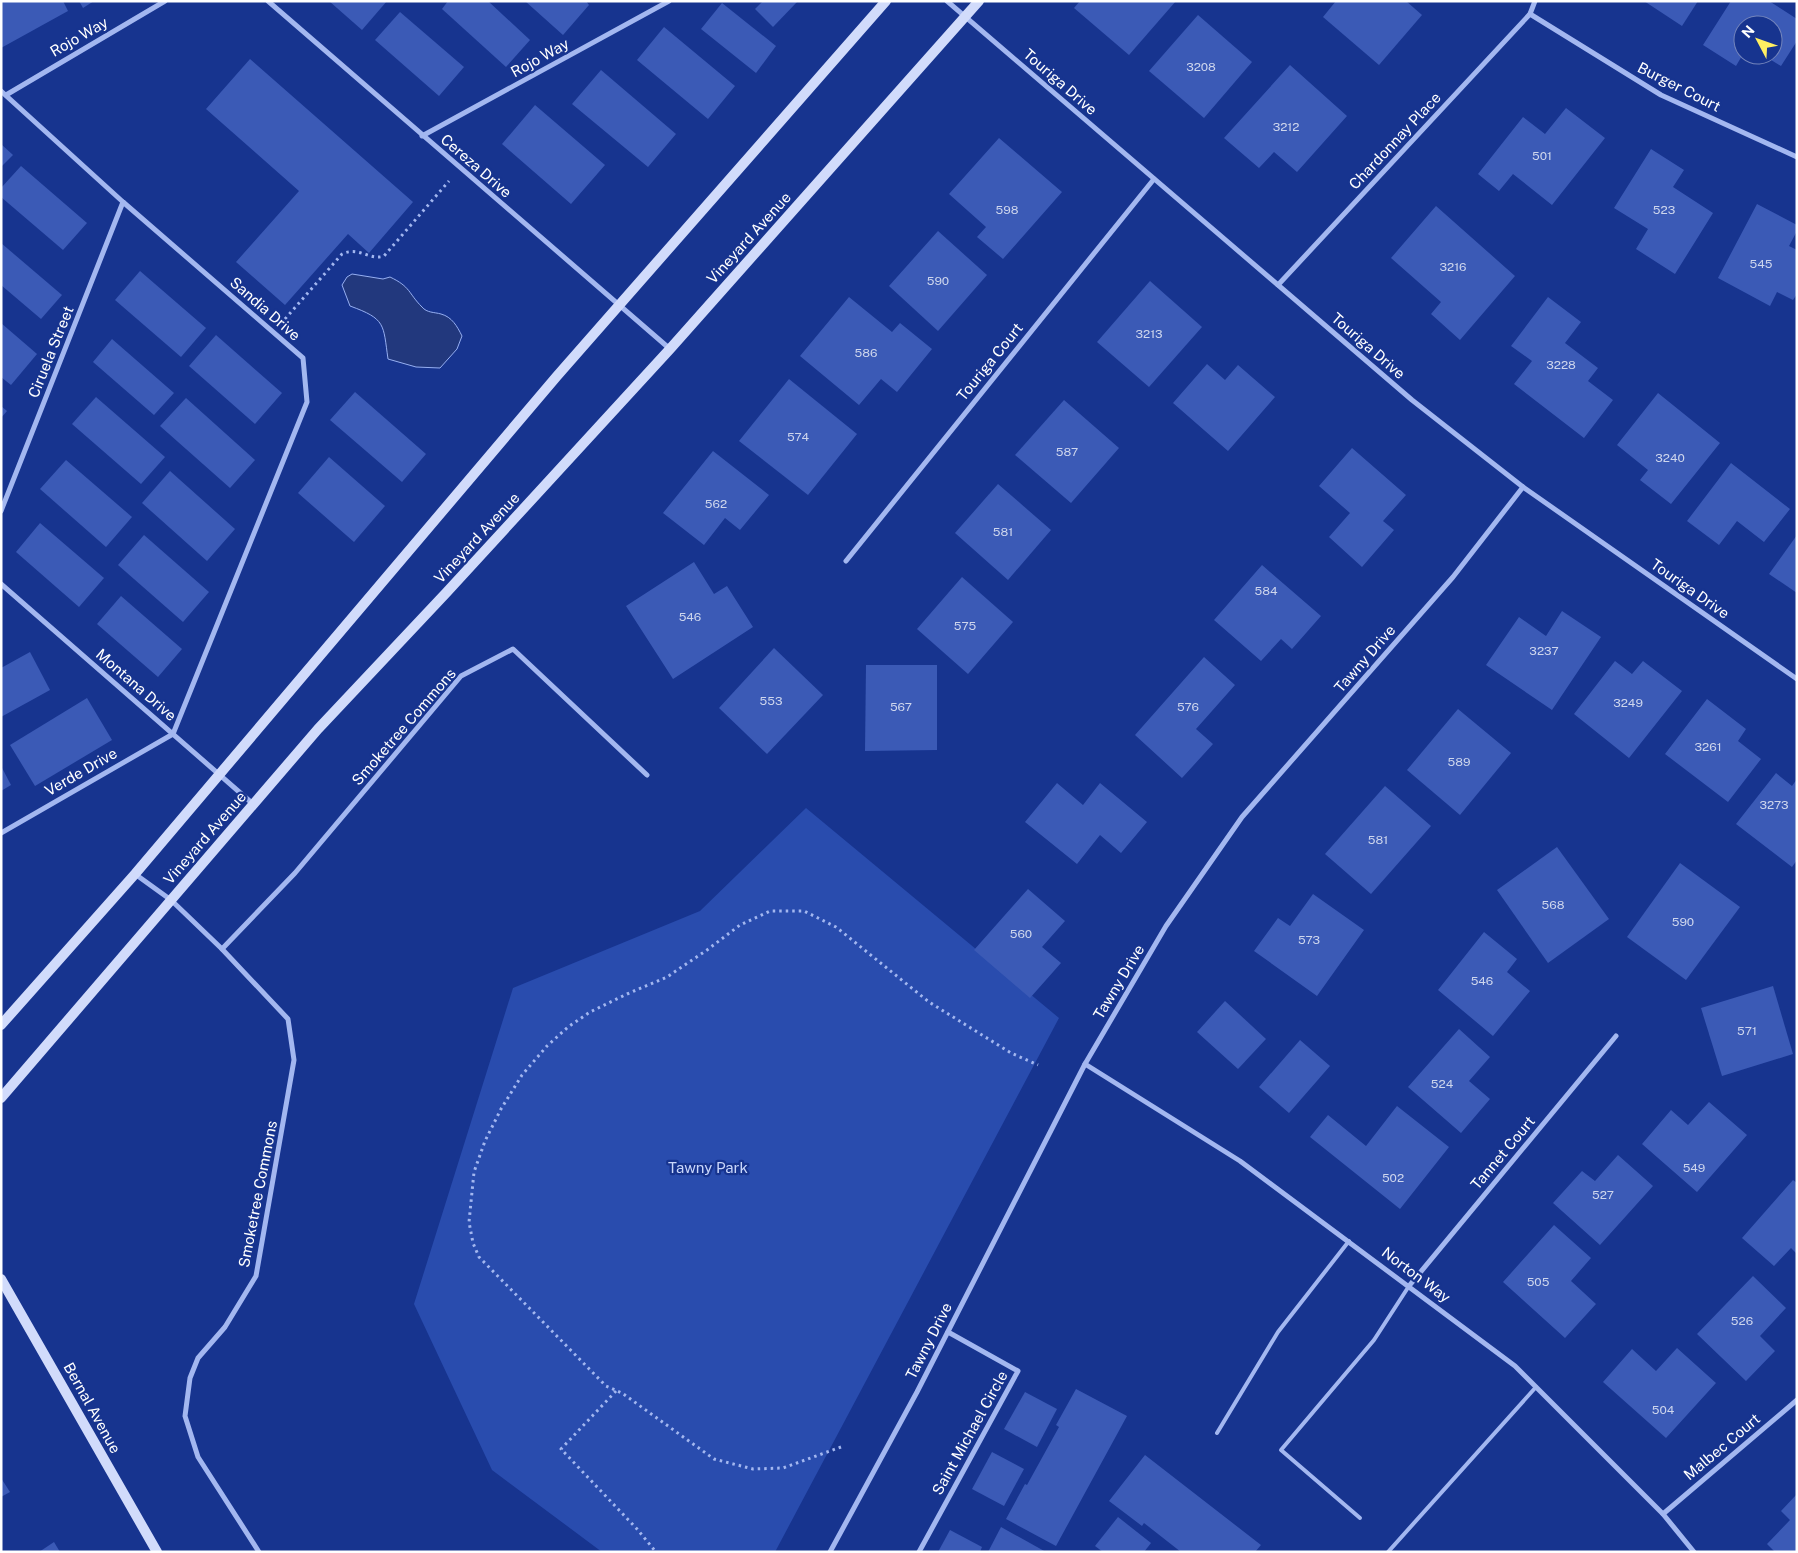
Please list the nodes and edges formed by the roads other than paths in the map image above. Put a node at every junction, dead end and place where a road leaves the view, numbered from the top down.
1 (165, 1) edge
2 (268, 1) edge
3 (669, 1) edge
4 (886, 1) edge
5 (947, 1) edge
6 (979, 1) edge
7 (1535, 1) edge
8 (1530, 14) junction
9 (965, 17) junction
10 (3, 93) edge
11 (422, 136) junction
12 (1797, 157) edge
13 (1154, 179) junction
14 (123, 202) junction
15 (1278, 285) junction
16 (619, 305) junction
17 (670, 349) junction
18 (1523, 487) junction
19 (1, 511) edge
20 (846, 561) dead end
21 (1, 584) edge
22 (1797, 679) edge
23 (173, 734) junction
24 (219, 774) junction
25 (646, 775) dead end
26 (254, 804) junction
27 (1, 832) edge
28 (135, 874) junction
29 (171, 900) junction
30 (222, 948) junction
31 (1, 1025) edge
32 (1616, 1036) dead end
33 (1085, 1064) junction
34 (1, 1098) edge
35 (1349, 1241) junction
36 (1, 1279) edge
37 (1409, 1286) junction
38 (948, 1332) junction
39 (1536, 1387) junction
40 (1797, 1400) edge
41 (1217, 1433) dead end
42 (1662, 1514) junction
43 (1360, 1518) dead end
44 (156, 1552) edge
45 (259, 1552) edge
46 (830, 1552) edge
47 (919, 1552) edge
48 (1388, 1552) edge
49 (1694, 1552) edge

1 - 10 street, Rojo Way
2 - 11 street, Cereza Drive
3 - 11 street, Rojo Way
4 - 16 street, Vineyard Avenue
5 - 9 street, Touriga Drive
6 - 9 street, Vineyard Avenue
7 - 8 street
8 - 12 street, Burger Court
8 - 15 street, Chardonnay Place
9 - 13 street, Touriga Drive
9 - 17 street, Vineyard Avenue
10 - 14 street, Sandia Drive
11 - 16 street, Cereza Drive
13 - 15 street, Touriga Drive
13 - 20 street, Touriga Court
14 - 19 street, Ciruela Street
14 - 23 street, Sandia Drive
15 - 18 street, Touriga Drive
16 - 17 street, Cereza Drive
16 - 24 street, Vineyard Avenue
17 - 26 street, Vineyard Avenue
18 - 22 street, Touriga Drive
18 - 33 street, Tawny Drive
21 - 23 street, Montana Drive
23 - 24 street, Montana Drive
23 - 27 street, Verde Drive
24 - 26 street, Montana Drive
24 - 28 street, Vineyard Avenue
25 - 30 street, Smoketree Commons
26 - 29 street, Vineyard Avenue
28 - 29 street, Smoketree Commons
28 - 31 street, Vineyard Avenue
29 - 30 street, Smoketree Commons
29 - 34 street, Vineyard Avenue
30 - 45 street, Smoketree Commons
32 - 37 street, Tannet Court
33 - 35 street, Norton Way
33 - 38 street, Tawny Drive
35 - 37 street, Norton Way
35 - 41 lane
36 - 44 street, Bernal Avenue
37 - 39 street, Norton Way
37 - 43 lane
38 - 46 street, Tawny Drive
38 - 47 street, Saint Michael Circle
39 - 42 street, Norton Way
39 - 48 lane
40 - 42 street, Malbec Court
42 - 49 street, Norton Way

